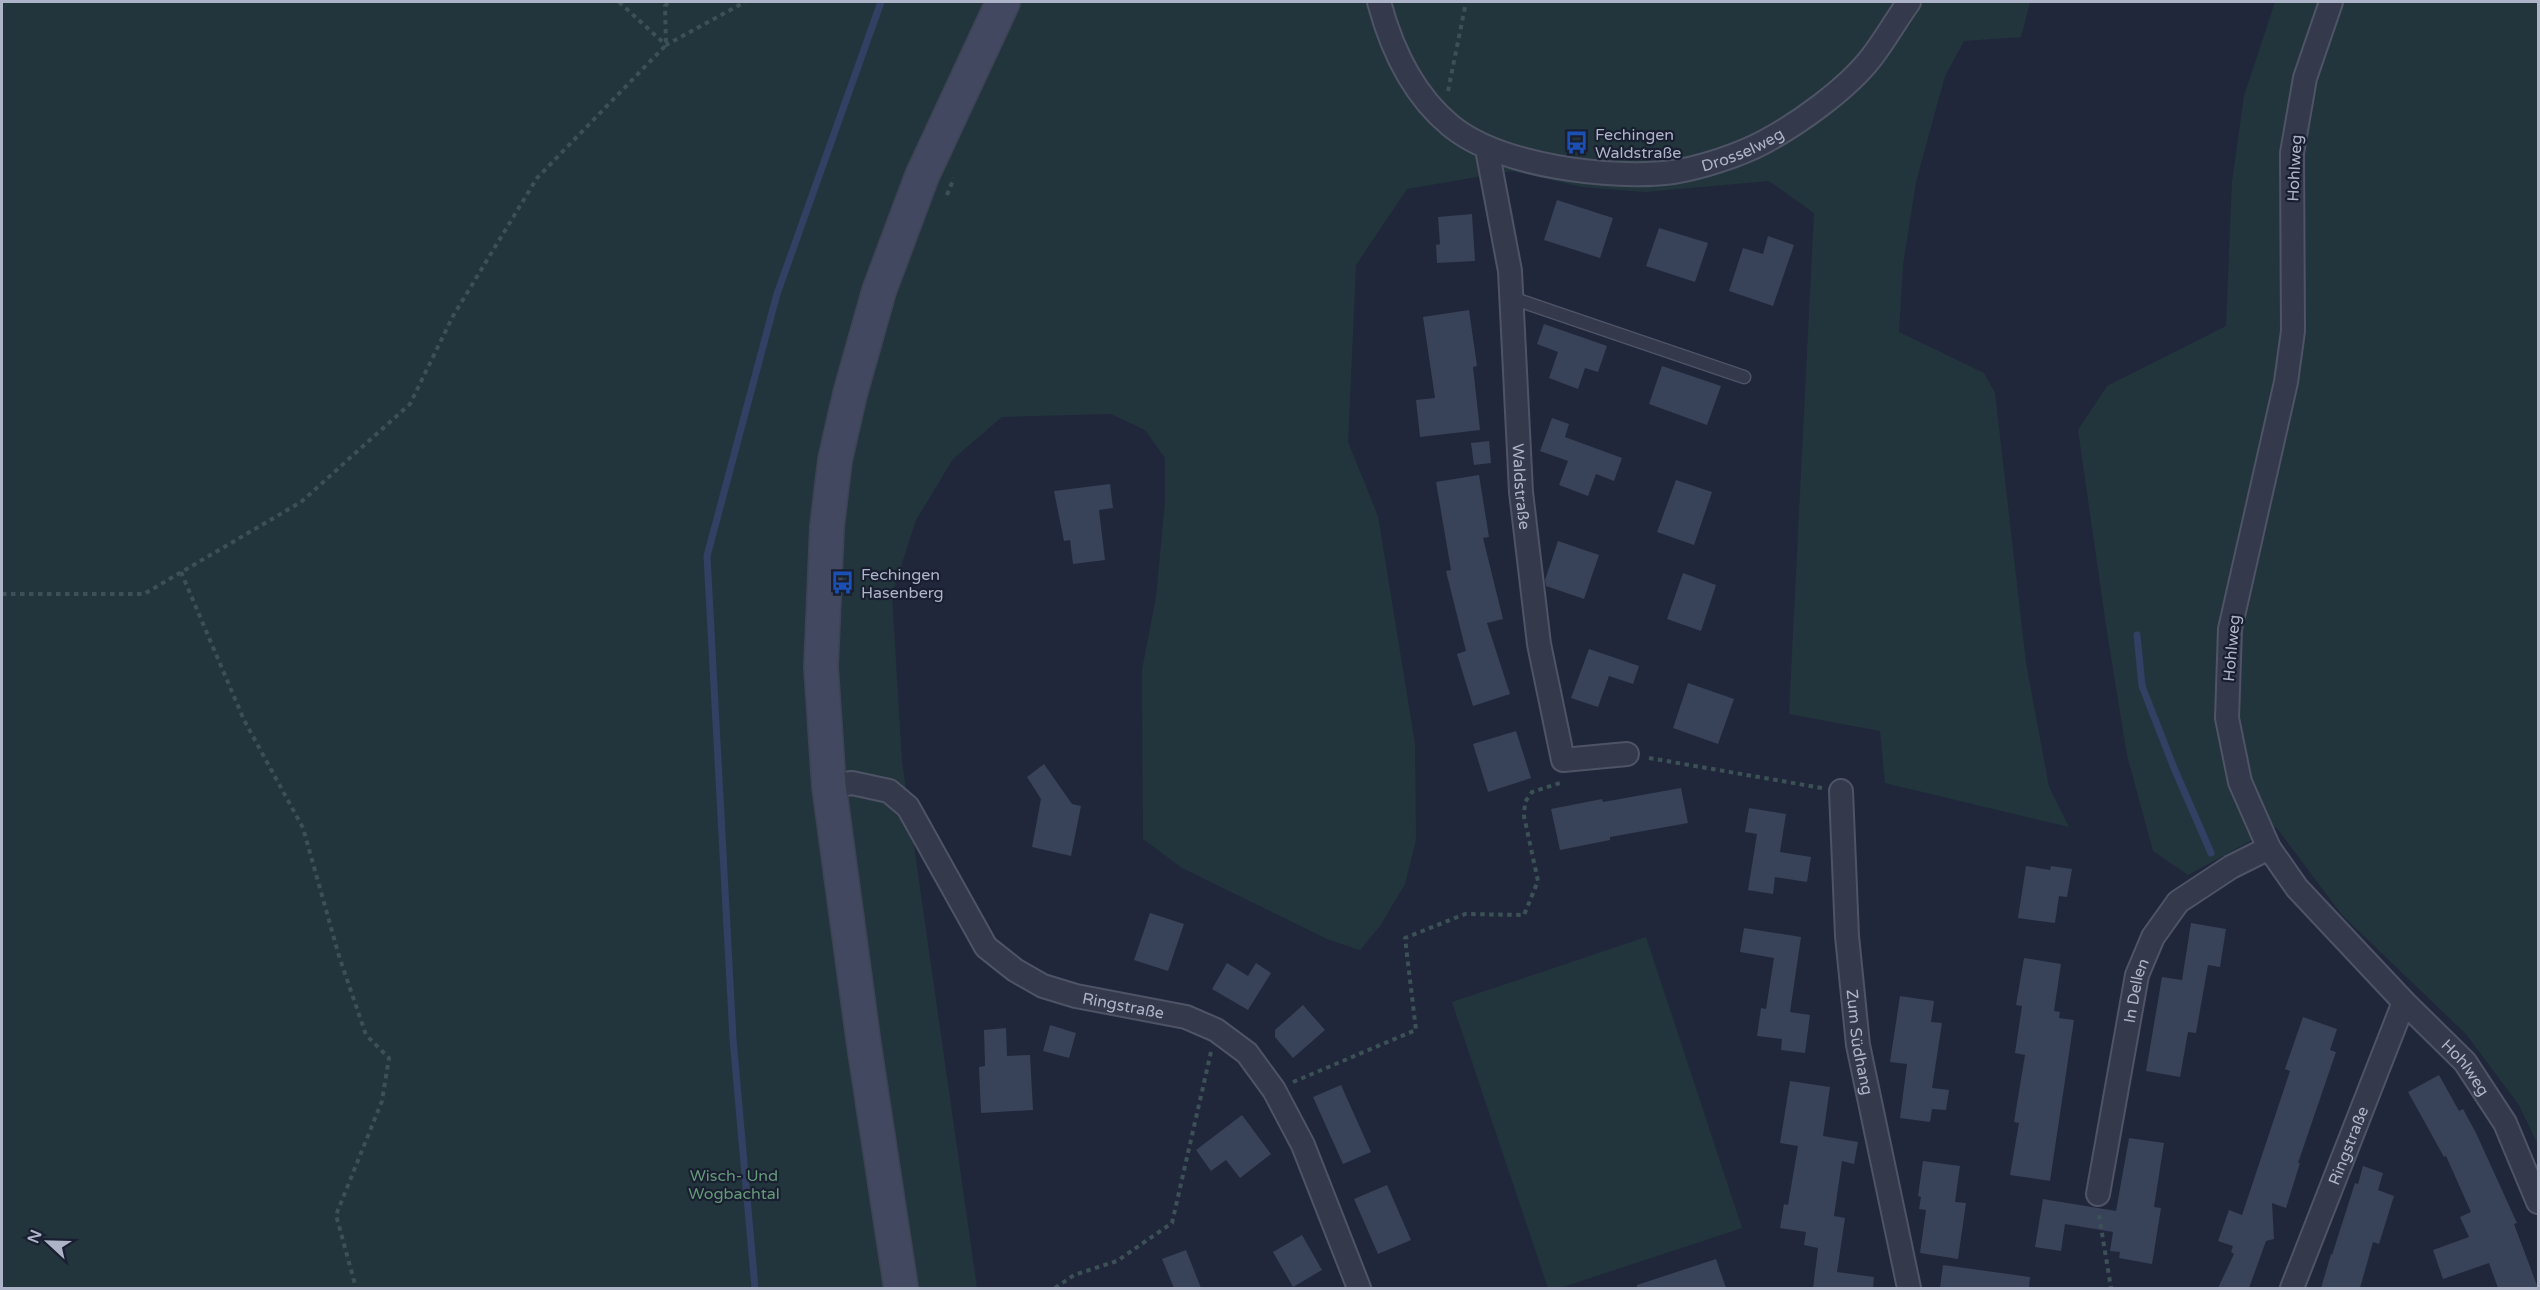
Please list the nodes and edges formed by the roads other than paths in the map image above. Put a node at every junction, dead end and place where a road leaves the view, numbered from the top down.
1 (1004, 2) edge
2 (1379, 2) edge
3 (1909, 2) edge
4 (2331, 2) edge
5 (1487, 149) junction
6 (1512, 298) junction
7 (1744, 377) dead end
8 (1627, 754) road end
9 (830, 786) junction
10 (1841, 791) road end
11 (2270, 848) junction
12 (2404, 1002) junction
13 (2098, 1194) road end
14 (2538, 1202) edge
15 (901, 1288) edge
16 (1359, 1288) edge
17 (1909, 1288) edge
18 (2292, 1288) edge

1 - 9 main road
2 - 5 street
3 - 5 street, Drosselweg
4 - 11 street, Hohlweg
5 - 6 street, Waldstraße
6 - 7 lane
6 - 8 street, Waldstraße
9 - 15 main road
9 - 16 street, Ringstraße
10 - 17 street, Zum Südhang
11 - 12 street, Hohlweg
11 - 13 street, In Dellen
12 - 14 street, Hohlweg
12 - 18 street, Ringstraße

